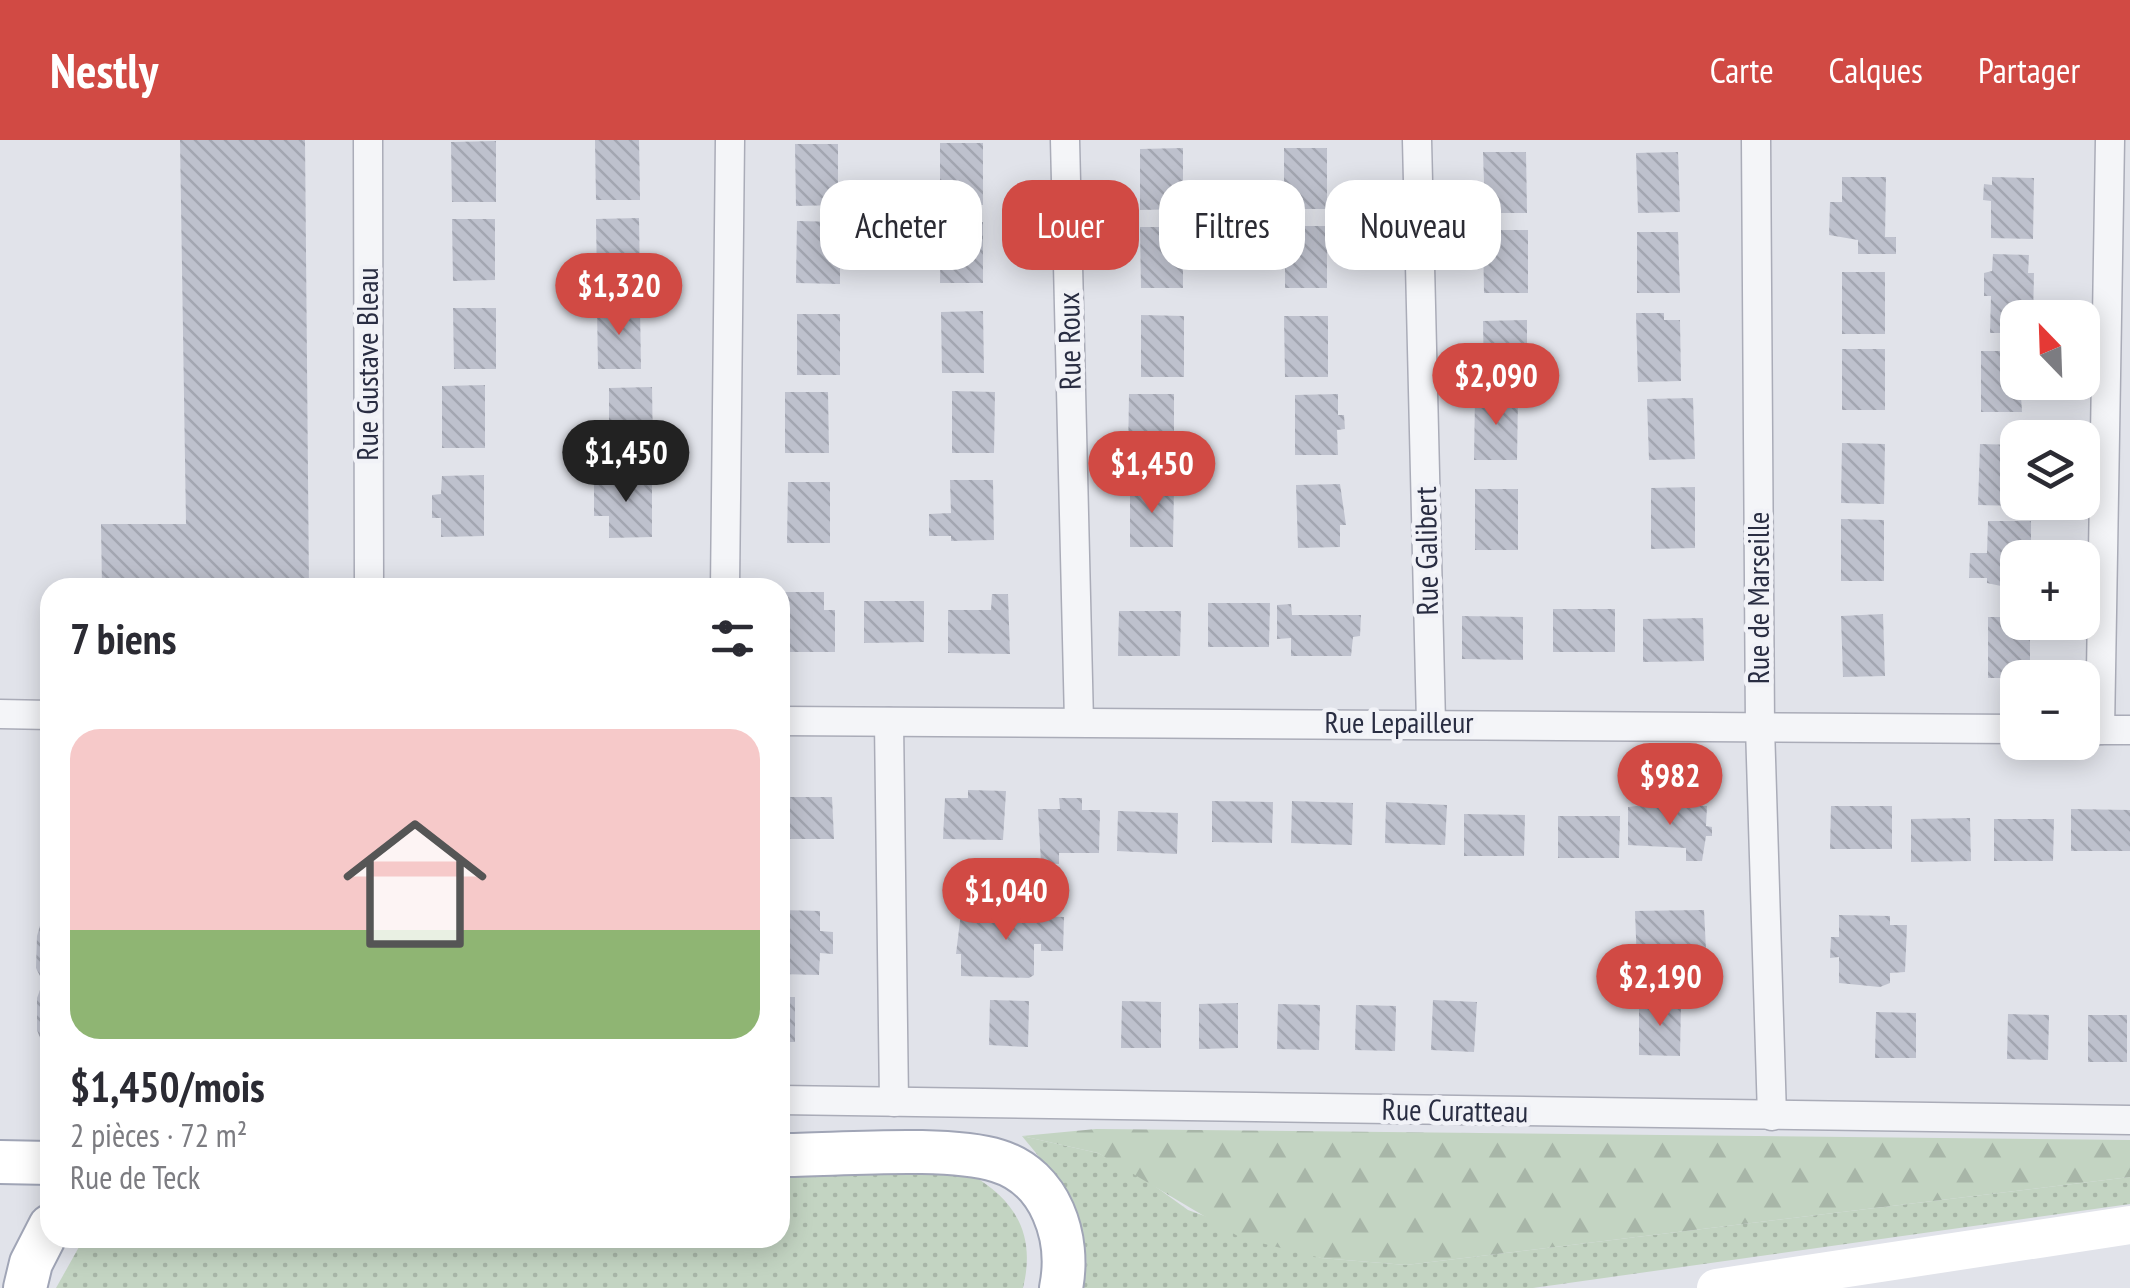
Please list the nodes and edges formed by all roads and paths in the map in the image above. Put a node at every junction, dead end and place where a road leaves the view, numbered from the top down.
1 (368, 140) edge
2 (730, 140) edge
3 (1065, 140) edge
4 (1417, 140) edge
5 (1756, 140) edge
6 (2110, 140) edge
7 (369, 578) edge
8 (726, 578) edge
9 (2093, 660) edge
10 (0, 714) edge
11 (40, 715) edge
12 (790, 721) edge
13 (890, 722) junction
14 (1078, 722) junction
15 (1431, 723) junction
16 (1760, 727) junction
17 (2000, 729) edge
18 (2100, 730) edge
19 (2130, 730) edge
20 (790, 1100) edge
21 (894, 1102) junction
22 (1772, 1116) junction
23 (2130, 1120) edge
24 (790, 1155) edge
25 (0, 1162) edge
26 (40, 1163) edge
27 (2130, 1225) edge
28 (40, 1245) edge
29 (25, 1288) edge
30 (1061, 1288) edge
31 (1716, 1288) edge

1 - 7 street, Rue Gustave Bleau
2 - 8 street
3 - 14 street, Rue Roux
4 - 15 street, Rue Galibert
5 - 16 street, Rue de Marseille
6 - 9 street
10 - 11 street
12 - 13 street, Rue Lepailleur
13 - 14 street, Rue Lepailleur
13 - 21 street
14 - 15 street, Rue Lepailleur
15 - 16 street, Rue Lepailleur
16 - 17 street, Rue Lepailleur
16 - 22 street, Rue de Marseille
18 - 19 street
20 - 21 street, Rue Curatteau
21 - 22 street, Rue Curatteau
22 - 23 street, Rue Curatteau
24 - 30 main road
25 - 26 main road
27 - 31 main road
28 - 29 main road

